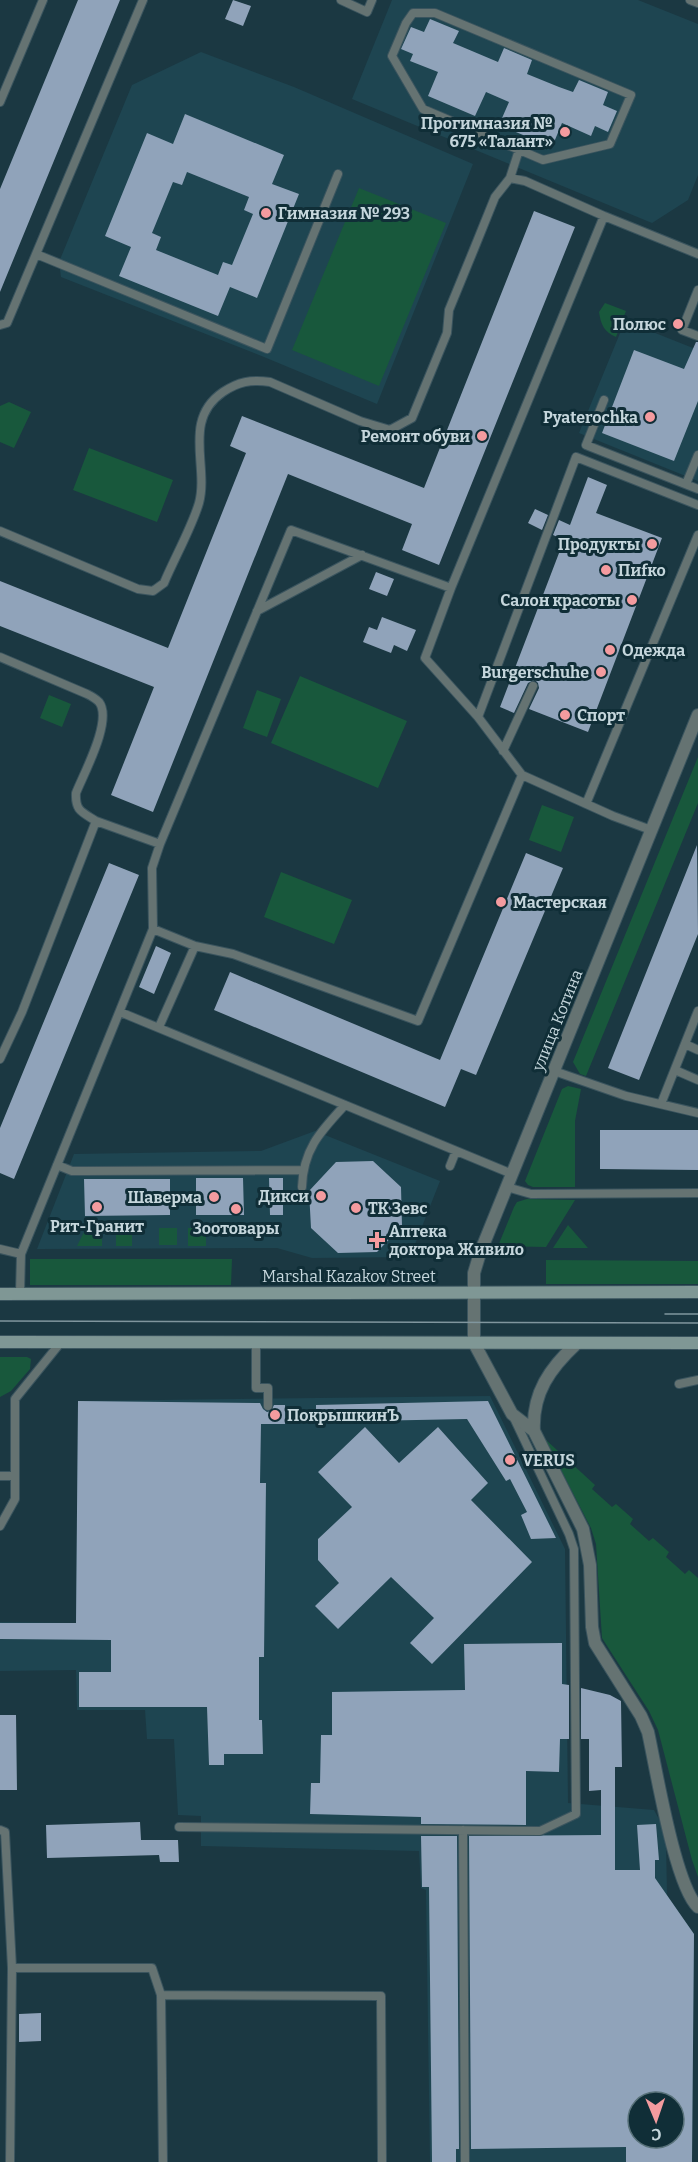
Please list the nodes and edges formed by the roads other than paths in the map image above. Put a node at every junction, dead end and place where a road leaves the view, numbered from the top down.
1 (43, 0) edge
2 (143, 0) edge
3 (341, 0) edge
4 (372, 0) edge
5 (690, 0) edge
6 (698, 3) edge
7 (0, 102) edge
8 (519, 150) junction
9 (338, 174) dead end
10 (510, 178) junction
11 (604, 216) junction
12 (36, 254) junction
13 (698, 254) edge
14 (698, 290) edge
15 (0, 325) edge
16 (698, 336) edge
17 (604, 400) dead end
18 (698, 455) edge
19 (686, 484) junction
20 (698, 489) edge
21 (698, 505) edge
22 (0, 531) edge
23 (698, 535) edge
24 (362, 555) junction
25 (451, 588) junction
26 (257, 611) junction
27 (0, 657) edge
28 (533, 686) dead end
29 (698, 715) edge
30 (478, 717) junction
31 (503, 751) junction
32 (522, 775) junction
33 (586, 804) junction
34 (96, 821) junction
35 (651, 830) junction
36 (160, 844) junction
37 (153, 929) junction
38 (195, 946) junction
39 (698, 1011) edge
40 (120, 1012) junction
41 (159, 1027) junction
42 (685, 1044) junction
43 (698, 1050) edge
44 (0, 1059) edge
45 (675, 1070) junction
46 (554, 1071) junction
47 (698, 1080) edge
48 (661, 1104) junction
49 (345, 1105) junction
50 (698, 1113) edge
51 (456, 1151) junction
52 (57, 1165) junction
53 (450, 1166) dead end
54 (302, 1170) junction
55 (512, 1174) junction
56 (302, 1187) dead end
57 (507, 1187) junction
58 (698, 1193) edge
59 (0, 1249) edge
60 (21, 1254) junction
61 (698, 1292) edge
62 (20, 1293) junction
63 (473, 1293) junction
64 (0, 1294) edge
65 (0, 1342) edge
66 (61, 1342) junction
67 (256, 1342) junction
68 (474, 1343) junction
69 (577, 1343) junction
70 (698, 1343) edge
71 (698, 1380) edge
72 (679, 1384) dead end
73 (268, 1406) dead end
74 (512, 1414) junction
75 (534, 1431) junction
76 (0, 1476) edge
77 (15, 1476) junction
78 (0, 1526) edge
79 (179, 1827) dead end
80 (0, 1830) edge
81 (463, 1830) junction
82 (698, 1907) edge
83 (12, 1968) junction
84 (161, 1995) junction
85 (10, 2162) edge
86 (163, 2162) edge
87 (382, 2162) edge
88 (465, 2162) edge

1 - 7 lane
2 - 12 lane
3 - 4 lane
5 - 6 lane
8 - 8 lane
8 - 10 lane
9 - 12 lane
10 - 11 lane
10 - 22 lane
11 - 13 lane
11 - 25 lane
12 - 15 lane
14 - 16 lane
17 - 19 lane
18 - 19 lane
19 - 20 lane
21 - 30 lane
23 - 33 lane
24 - 25 lane
24 - 26 lane
24 - 26 lane
25 - 30 lane
26 - 36 lane
27 - 34 lane
28 - 31 lane
29 - 35 street, улица Котина
30 - 31 lane
31 - 32 lane
32 - 33 lane
32 - 38 lane
33 - 35 lane
34 - 36 lane
34 - 44 lane
35 - 46 street, улица Котина
36 - 37 lane
37 - 38 lane
37 - 40 lane
38 - 41 lane
39 - 42 lane
40 - 41 lane
40 - 52 lane
41 - 49 lane
42 - 43 lane
42 - 45 lane
45 - 47 lane
45 - 48 lane
46 - 48 lane
46 - 55 street, улица Котина
48 - 50 lane
49 - 51 lane
49 - 54 lane
51 - 53 lane
51 - 55 lane
52 - 54 lane
52 - 60 lane
54 - 56 lane
55 - 57 street, улица Котина
57 - 58 lane
57 - 63 street, улица Котина
59 - 60 lane
60 - 62 lane
61 - 63 main road, Marshal Kazakov Street
62 - 63 main road, Marshal Kazakov Street
62 - 64 main road, Marshal Kazakov Street
63 - 68 street, улица Котина
65 - 66 main road
66 - 67 main road
66 - 77 lane
67 - 68 main road
67 - 73 lane
68 - 69 main road
68 - 74 street
69 - 70 main road
69 - 75 street
71 - 72 lane
74 - 75 street
74 - 81 lane
75 - 82 street
76 - 77 lane
77 - 78 lane
79 - 81 lane
80 - 83 lane
81 - 88 lane
83 - 84 lane
83 - 85 lane
84 - 86 lane
84 - 87 lane

